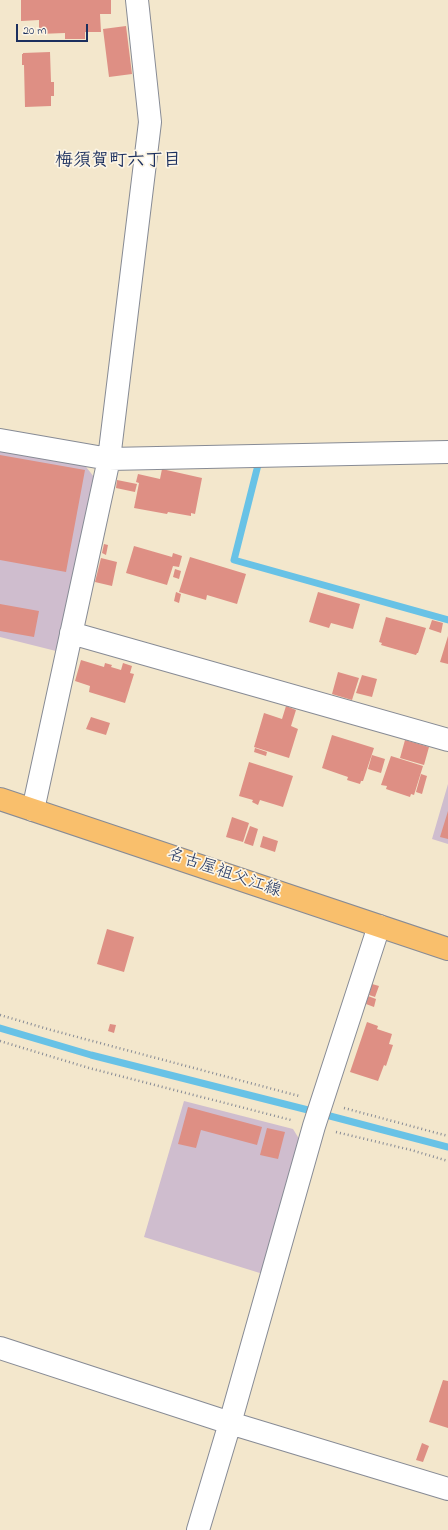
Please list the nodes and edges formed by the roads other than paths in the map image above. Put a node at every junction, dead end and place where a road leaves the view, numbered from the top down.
1 (137, 0) edge
2 (0, 440) edge
3 (448, 452) edge
4 (109, 459) junction
5 (71, 633) junction
6 (448, 740) edge
7 (0, 799) edge
8 (33, 810) junction
9 (379, 926) junction
10 (448, 949) edge
11 (0, 1348) edge
12 (230, 1423) junction
13 (448, 1489) edge
14 (198, 1530) edge

1 - 4 street
2 - 4 street
3 - 4 street
4 - 5 street
5 - 6 street
5 - 8 street
7 - 8 main road, 名古屋祖父江線
8 - 9 main road, 名古屋祖父江線
9 - 10 main road, 名古屋祖父江線
9 - 12 street
11 - 12 street
12 - 13 street
12 - 14 street

